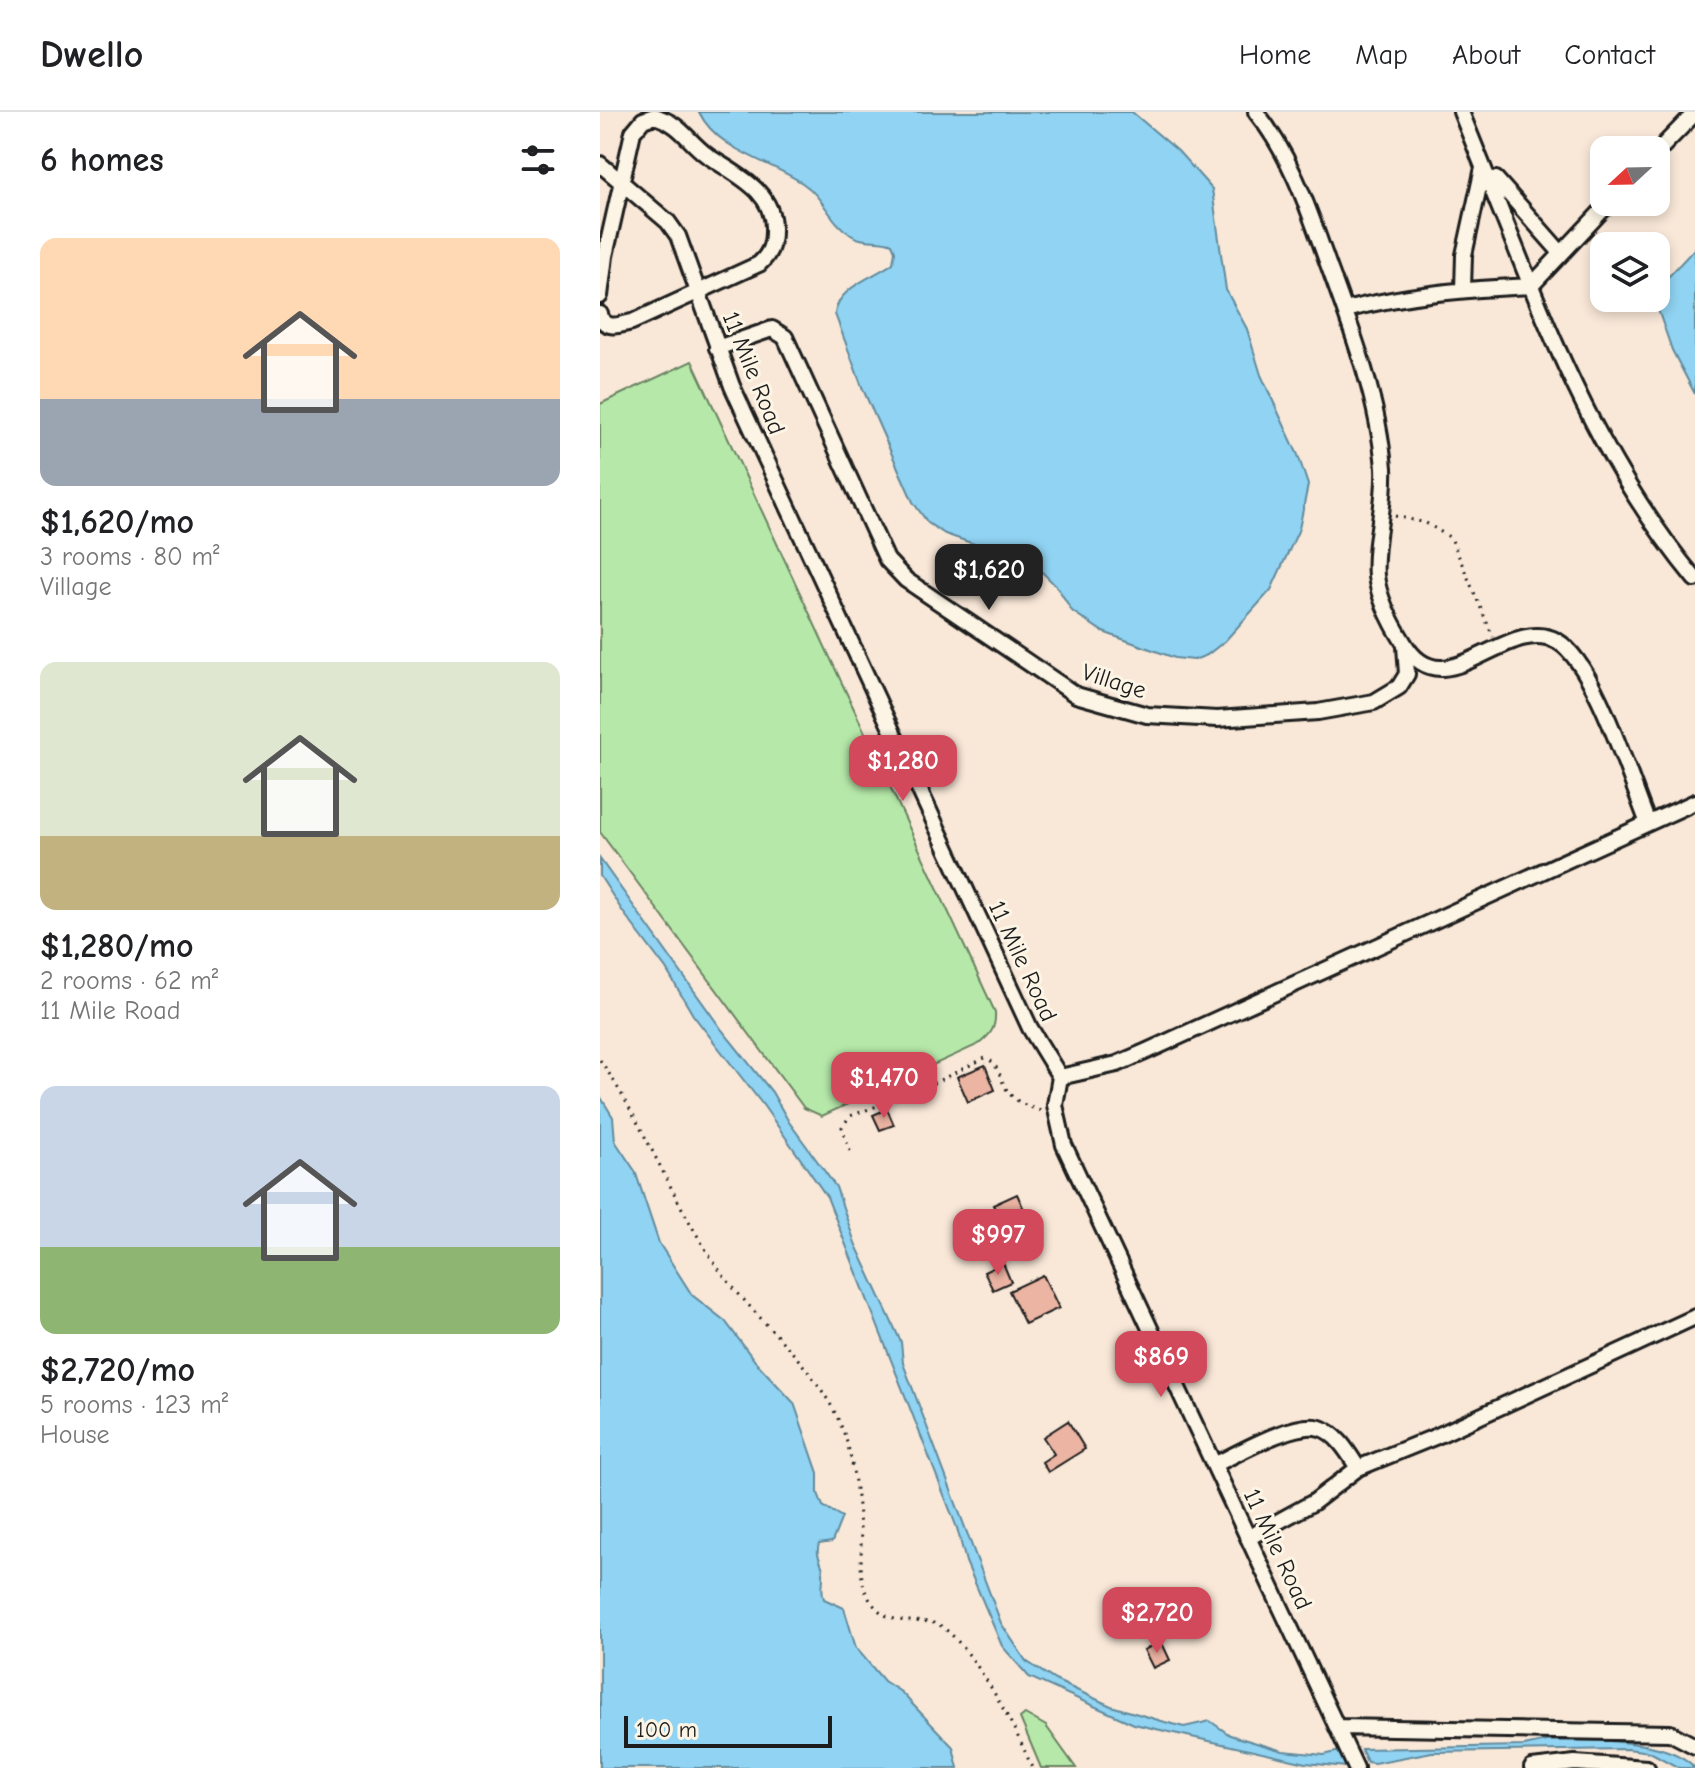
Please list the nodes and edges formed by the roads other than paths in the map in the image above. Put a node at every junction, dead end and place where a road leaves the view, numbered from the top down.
1 (1256, 112) edge
2 (1461, 112) edge
3 (1695, 113) edge
4 (1670, 139) edge
5 (1484, 163) junction
6 (600, 164) edge
7 (623, 185) junction
8 (1597, 216) edge
9 (1561, 253) junction
10 (1531, 286) junction
11 (1463, 289) junction
12 (699, 291) junction
13 (600, 296) edge
14 (1345, 310) junction
15 (600, 314) edge
16 (717, 348) junction
17 (1695, 579) edge
18 (1405, 646) junction
19 (1695, 802) edge
20 (1648, 823) junction
21 (1060, 1077) junction
22 (1695, 1317) edge
23 (1214, 1465) junction
24 (1358, 1468) junction
25 (1248, 1538) junction
26 (1337, 1727) junction
27 (1695, 1746) edge
28 (1356, 1768) edge
29 (1532, 1768) edge
30 (1647, 1768) edge

1 - 14 street
2 - 5 street
3 - 4 street
5 - 9 street
5 - 10 street
5 - 11 street
6 - 7 street, 11 Mile Road
7 - 12 street, 11 Mile Road
7 - 12 street
7 - 13 street
8 - 9 street
9 - 10 street
10 - 11 street
10 - 17 street
11 - 14 street
12 - 15 street
12 - 16 street, 11 Mile Road
14 - 18 street
16 - 18 street, Village
16 - 21 street, 11 Mile Road
18 - 20 street
19 - 20 street
20 - 21 street
21 - 23 street, 11 Mile Road
22 - 24 street
23 - 24 street
23 - 25 street, 11 Mile Road
24 - 25 street
25 - 26 street, 11 Mile Road
26 - 27 street
26 - 28 street, 11 Mile Road
29 - 30 street

